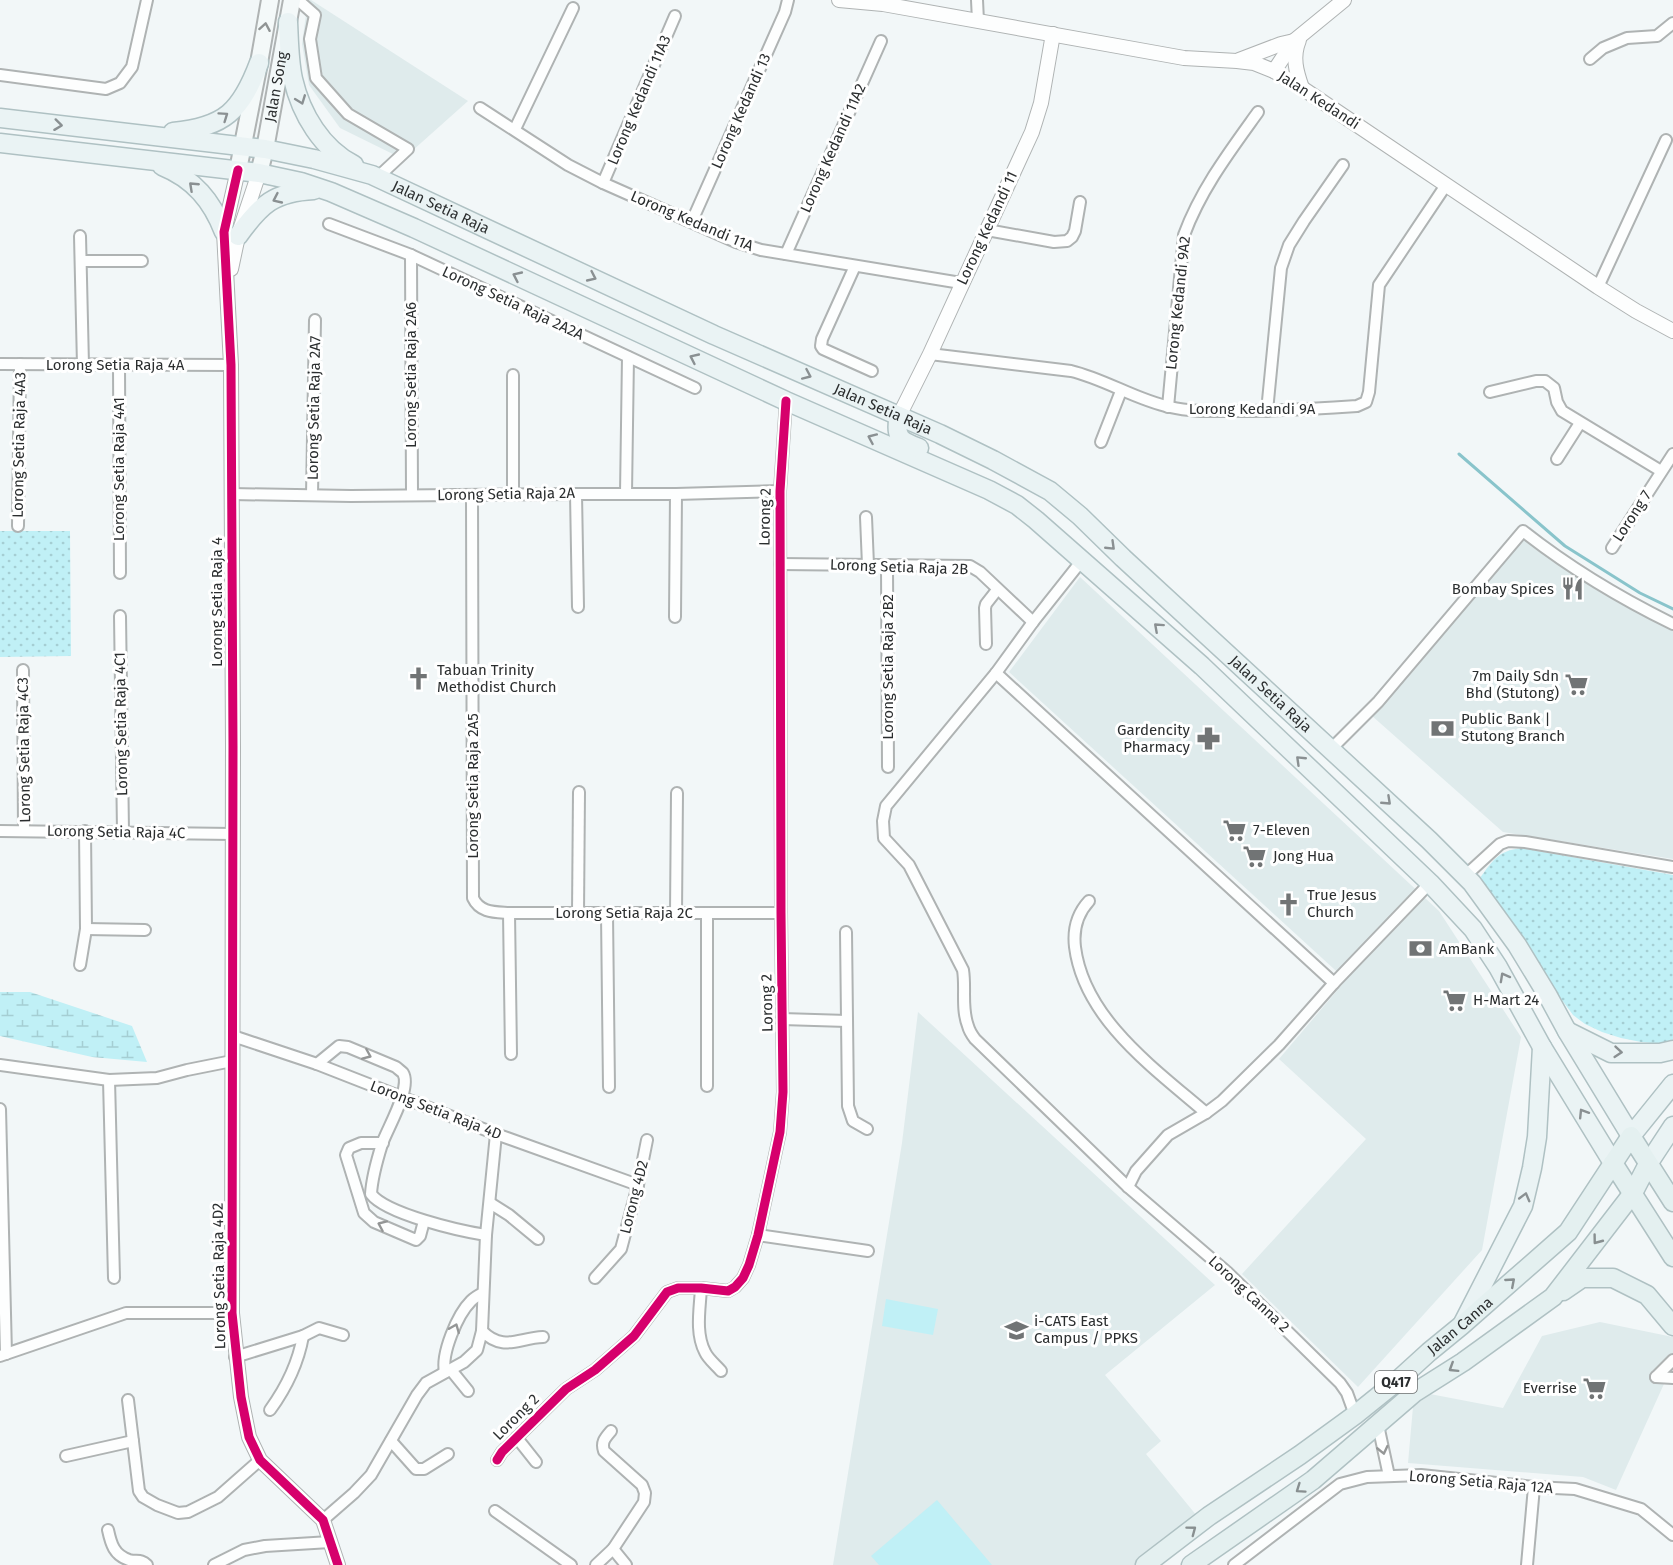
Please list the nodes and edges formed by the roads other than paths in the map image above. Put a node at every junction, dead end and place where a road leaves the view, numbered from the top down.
1 (147, 0) edge
2 (270, 0) edge
3 (292, 0) edge
4 (298, 0) edge
5 (788, 0) edge
6 (839, 0) edge
7 (976, 0) edge
8 (1344, 0) edge
9 (883, 2) edge
10 (573, 8) dead end
11 (675, 16) dead end
12 (978, 21) junction
13 (288, 22) junction
14 (1673, 23) edge
15 (1053, 34) junction
16 (1299, 37) junction
17 (881, 41) dead end
18 (1590, 59) dead end
19 (1237, 61) junction
20 (259, 63) junction
21 (1274, 71) junction
22 (0, 75) edge
23 (1302, 88) junction
24 (480, 108) dead end
25 (1258, 112) dead end
26 (0, 118) edge
27 (515, 129) junction
28 (148, 135) junction
29 (1666, 140) dead end
30 (0, 142) edge
31 (242, 146) junction
32 (265, 149) junction
33 (145, 160) junction
34 (1343, 165) dead end
35 (238, 170) junction
36 (259, 173) junction
37 (375, 176) junction
38 (603, 183) junction
39 (1446, 185) junction
40 (331, 192) junction
41 (1080, 202) dead end
42 (692, 221) junction
43 (329, 224) dead end
44 (987, 230) junction
45 (231, 234) junction
46 (80, 236) dead end
47 (786, 254) junction
48 (411, 255) junction
49 (82, 261) junction
50 (141, 261) dead end
51 (855, 266) junction
52 (961, 283) junction
53 (1598, 287) junction
54 (315, 320) dead end
55 (1673, 332) edge
56 (714, 334) junction
57 (930, 354) junction
58 (628, 357) junction
59 (0, 364) edge
60 (20, 364) junction
61 (82, 365) junction
62 (119, 365) junction
63 (231, 365) junction
64 (872, 371) dead end
65 (513, 375) dead end
66 (695, 388) dead end
67 (1121, 391) junction
68 (1490, 393) dead end
69 (786, 401) junction
70 (1168, 407) junction
71 (1267, 411) junction
72 (899, 416) junction
73 (1580, 423) junction
74 (940, 434) junction
75 (1101, 442) dead end
76 (1673, 454) edge
77 (1557, 459) dead end
78 (1661, 471) junction
79 (780, 491) junction
80 (232, 494) junction
81 (513, 494) junction
82 (576, 494) junction
83 (626, 494) junction
84 (676, 494) junction
85 (312, 495) junction
86 (412, 495) junction
87 (472, 495) junction
88 (866, 517) dead end
89 (1036, 520) junction
90 (18, 526) dead end
91 (1612, 548) dead end
92 (1083, 559) junction
93 (780, 564) junction
94 (868, 565) junction
95 (887, 566) junction
96 (120, 573) dead end
97 (997, 590) junction
98 (578, 607) dead end
99 (120, 616) dead end
100 (675, 617) dead end
101 (1033, 622) junction
102 (1673, 624) edge
103 (986, 644) dead end
104 (23, 670) dead end
105 (996, 673) junction
106 (1330, 749) junction
107 (888, 767) dead end
108 (579, 792) dead end
109 (677, 793) dead end
110 (1358, 815) junction
111 (0, 831) edge
112 (24, 831) junction
113 (85, 831) junction
114 (123, 831) junction
115 (233, 834) junction
116 (1673, 867) edge
117 (1465, 876) junction
118 (1430, 883) junction
119 (473, 898) joint
120 (1089, 901) dead end
121 (508, 913) junction
122 (578, 913) junction
123 (676, 913) junction
124 (781, 913) junction
125 (607, 914) junction
126 (707, 914) junction
127 (86, 929) junction
128 (145, 930) dead end
129 (846, 932) dead end
130 (80, 965) dead end
131 (1334, 983) junction
132 (782, 1019) junction
133 (847, 1021) junction
134 (1567, 1031) junction
135 (233, 1036) junction
136 (1542, 1047) junction
137 (1673, 1050) edge
138 (511, 1054) dead end
139 (232, 1061) junction
140 (317, 1064) junction
141 (0, 1065) edge
142 (109, 1080) junction
143 (1673, 1084) edge
144 (707, 1086) dead end
145 (609, 1088) dead end
146 (403, 1097) junction
147 (0, 1109) edge
148 (1206, 1113) junction
149 (1673, 1126) edge
150 (867, 1129) dead end
151 (496, 1134) junction
152 (1631, 1136) junction
153 (647, 1140) dead end
154 (383, 1143) junction
155 (1613, 1163) junction
156 (1648, 1164) junction
157 (1136, 1171) junction
158 (1118, 1178) junction
159 (639, 1185) junction
160 (1128, 1187) junction
161 (1633, 1193) junction
162 (1673, 1202) edge
163 (490, 1203) junction
164 (424, 1221) junction
165 (486, 1235) junction
166 (758, 1235) junction
167 (538, 1239) dead end
168 (868, 1251) dead end
169 (1673, 1257) edge
170 (114, 1278) dead end
171 (595, 1278) dead end
172 (701, 1288) junction
173 (483, 1293) junction
174 (1553, 1297) junction
175 (232, 1314) junction
176 (1462, 1325) junction
177 (1673, 1326) edge
178 (482, 1331) junction
179 (343, 1335) dead end
180 (303, 1336) junction
181 (543, 1338) dead end
182 (3, 1355) edge
183 (235, 1357) junction
184 (1673, 1360) edge
185 (448, 1371) junction
186 (721, 1371) dead end
187 (1673, 1378) edge
188 (468, 1391) dead end
189 (128, 1400) dead end
190 (270, 1410) dead end
191 (1355, 1415) junction
192 (1378, 1425) junction
193 (611, 1431) dead end
194 (517, 1438) junction
195 (133, 1441) junction
196 (391, 1441) junction
197 (448, 1454) dead end
198 (66, 1456) dead end
199 (260, 1460) junction
200 (497, 1460) dead end
201 (537, 1462) dead end
202 (1389, 1476) junction
203 (1534, 1487) junction
204 (495, 1511) dead end
205 (323, 1520) junction
206 (108, 1530) dead end
207 (1673, 1534) edge
208 (330, 1542) junction
209 (613, 1550) junction
210 (147, 1565) edge
211 (214, 1565) edge
212 (338, 1565) edge
213 (571, 1565) edge
214 (596, 1565) edge
215 (626, 1565) edge
216 (1145, 1565) edge
217 (1191, 1565) edge
218 (1234, 1565) edge
219 (1527, 1565) edge

1 - 22 street
20 -> 2 main road, Jalan Song
3 - 13 main road, Jalan Song
4 - 37 street
5 - 42 street, Lorong Kedandi 13
6 - 9 street, Jalan Kedandi
7 - 12 street
8 - 16 street
9 - 12 street, Jalan Kedandi
10 - 27 street
11 - 38 street, Lorong Kedandi 11A3
12 - 15 street, Jalan Kedandi
13 - 32 main road, Jalan Song
13 -> 37 main road
14 - 18 street
15 - 19 street, Jalan Kedandi
15 - 44 street, Lorong Kedandi 11
16 - 19 street
16 - 21 street
16 - 23 street
17 - 47 street, Lorong Kedandi 11A2
19 - 21 street, Jalan Kedandi
28 -> 20 main road
20 - 31 main road, Jalan Song
21 - 23 street, Jalan Kedandi
23 - 39 street, Jalan Kedandi
24 - 27 street, Lorong Kedandi 11A
25 - 70 street, Lorong Kedandi 9A2
26 -> 28 main road, Jalan Setia Raja
27 - 38 street, Lorong Kedandi 11A
28 - 31 main road, Jalan Setia Raja
29 - 53 street
30 - 33 main road, Jalan Setia Raja
31 - 32 main road, Jalan Setia Raja
31 - 35 main road, Jalan Song
32 - 36 main road, Jalan Song
32 - 37 main road, Jalan Setia Raja
33 - 35 main road, Jalan Setia Raja
45 -> 33 main road
34 - 71 street
35 - 36 main road, Jalan Setia Raja
35 - 45 street, Lorong Setia Raja 4
36 - 40 main road, Jalan Setia Raja
36 - 45 street, Lorong Setia Raja 4
37 -> 56 main road, Jalan Setia Raja
38 - 42 street, Lorong Kedandi 11A
39 - 53 street, Jalan Kedandi
39 - 71 street, Lorong Kedandi 9A
40 -> 45 main road
69 -> 40 main road, Jalan Setia Raja
41 - 44 street
42 - 47 street, Lorong Kedandi 11A
43 - 48 street, Lorong Setia Raja 2A2A
44 - 52 street, Lorong Kedandi 11
45 - 63 street, Lorong Setia Raja 4
46 - 49 street
47 - 51 street, Lorong Kedandi 11A
48 - 58 street, Lorong Setia Raja 2A2A
48 - 86 street, Lorong Setia Raja 2A6
49 - 50 street
49 - 61 street
51 - 52 street, Lorong Kedandi 11A
51 - 64 street
52 - 57 street, Lorong Kedandi 11
53 - 55 street, Jalan Kedandi
54 - 85 street, Lorong Setia Raja 2A7
56 - 69 main road
56 -> 72 main road, Jalan Setia Raja
57 - 67 street, Lorong Kedandi 9A
57 - 72 street, Lorong Kedandi 11
58 - 66 street, Lorong Setia Raja 2A2A
58 - 83 street
59 - 60 street, Lorong Setia Raja 4A
60 - 61 street, Lorong Setia Raja 4A
60 - 90 street, Lorong Setia Raja 4A3
61 - 62 street, Lorong Setia Raja 4A
62 - 63 street, Lorong Setia Raja 4A
62 - 96 street, Lorong Setia Raja 4A1
63 - 80 street, Lorong Setia Raja 4
65 - 81 street
67 - 70 street, Lorong Kedandi 9A
67 - 75 street
68 - 73 street
69 - 79 street, Lorong 2
89 -> 69 main road, Jalan Setia Raja
70 - 71 street, Lorong Kedandi 9A
72 - 74 main road, Jalan Setia Raja
72 - 89 main road
73 - 77 street
73 - 78 street
74 - 92 main road
74 -> 106 main road, Jalan Setia Raja
76 - 78 street, Lorong 7
78 - 91 street, Lorong 7
79 - 84 street, Lorong Setia Raja 2A
79 - 93 street, Lorong 2
80 - 85 street, Lorong Setia Raja 2A
80 - 115 street, Lorong Setia Raja 4
81 - 82 street, Lorong Setia Raja 2A
81 - 87 street, Lorong Setia Raja 2A
82 - 83 street, Lorong Setia Raja 2A
82 - 98 street
83 - 84 street, Lorong Setia Raja 2A
84 - 100 street
85 - 86 street, Lorong Setia Raja 2A
86 - 87 street, Lorong Setia Raja 2A
87 - 119 street, Lorong Setia Raja 2A5
88 - 94 street
89 - 92 main road, Jalan Setia Raja
92 - 101 street, Lorong Canna 2
110 -> 92 main road, Jalan Setia Raja
93 - 94 street, Lorong Setia Raja 2B
93 - 124 street, Lorong 2
94 - 95 street, Lorong Setia Raja 2B
95 - 97 street, Lorong Setia Raja 2B
95 - 107 street, Lorong Setia Raja 2B2
97 - 101 street, Lorong Setia Raja 2B
97 - 103 street
99 - 114 street, Lorong Setia Raja 4C1
101 - 105 street, Lorong Canna 2
102 - 106 street
104 - 112 street, Lorong Setia Raja 4C3
105 - 131 street
105 - 158 street, Lorong Canna 2
106 - 110 main road
106 -> 117 main road, Jalan Setia Raja
108 - 122 street
109 - 123 street
110 - 118 main road, Jalan Setia Raja
111 - 112 street, Lorong Setia Raja 4C
112 - 113 street, Lorong Setia Raja 4C
113 - 114 street, Lorong Setia Raja 4C
113 - 127 street
114 - 115 street, Lorong Setia Raja 4C
115 - 135 street, Lorong Setia Raja 4
116 - 117 street
117 - 134 main road, Jalan Setia Raja
118 - 131 street
136 -> 118 main road, Jalan Setia Raja
119 - 121 street, Lorong Setia Raja 2C
120 - 148 street
121 - 122 street, Lorong Setia Raja 2C
121 - 138 street
122 - 125 street, Lorong Setia Raja 2C
123 - 125 street, Lorong Setia Raja 2C
123 - 126 street, Lorong Setia Raja 2C
124 - 126 street, Lorong Setia Raja 2C
124 - 132 street, Lorong 2
125 - 145 street
126 - 144 street
127 - 128 street
127 - 130 street
129 - 133 street
131 - 148 street
132 - 133 street
132 - 166 street, Lorong 2
133 - 150 street
134 -> 137 main road
134 - 152 main road, Jalan Setia Raja
135 - 139 street, Lorong Setia Raja 4D2
135 - 140 street, Lorong Setia Raja 4D
155 -> 136 main road, Jalan Setia Raja
176 -> 136 main road
139 - 142 street
139 - 175 street, Lorong Setia Raja 4D2
140 - 146 street, Lorong Setia Raja 4D
140 -> 146 street
141 - 142 street
142 - 170 street
143 - 152 main road, Jalan Canna
146 - 151 street, Lorong Setia Raja 4D
146 - 154 street
147 - 182 street
148 - 157 street
149 - 156 main road
151 - 159 street, Lorong Setia Raja 4D
151 - 163 street
152 - 155 highway, Jalan Canna / Q417
152 - 156 highway
153 - 159 street, Lorong 4D2
154 - 164 street
164 -> 154 street
155 - 161 highway
176 -> 155 highway, Jalan Canna / Q417
156 - 161 highway, Q417
156 - 162 highway
157 - 158 street
157 - 160 street
158 - 160 street, Lorong Canna 2
159 - 171 street, Lorong 4D2
160 - 191 street, Lorong Canna 2
161 - 169 highway
161 -> 174 highway, Jalan Canna / Q417
163 - 165 street
163 - 167 street
164 - 165 street
165 - 173 street
166 - 168 street
166 - 172 street, Lorong 2
172 - 186 street
172 - 194 street, Lorong 2
173 - 178 street
185 -> 173 street
174 - 177 highway
174 -> 192 highway, Jalan Canna / Q417
175 - 182 street
175 - 183 street, Lorong Setia Raja 4D2
176 - 191 highway, Jalan Canna / Q417
178 - 181 street
178 - 185 street
179 - 180 street
180 - 183 street
180 - 190 street
183 - 199 street, Lorong Setia Raja 4D2
184 - 187 street
185 - 188 street
185 - 196 street
189 - 195 street
216 -> 191 highway, Jalan Canna / Q417
192 -> 202 street
192 -> 217 highway, Jalan Canna / Q417
193 - 209 street
194 - 200 street, Lorong 2
194 - 201 street
195 - 198 street
195 - 199 street
196 - 197 street
196 - 205 street
199 - 205 street, Lorong Setia Raja 4D2
202 - 203 street, Lorong Setia Raja 12A
202 - 218 street, Lorong Setia Raja 12A
203 - 207 street, Lorong Setia Raja 12A
203 - 219 street
204 - 213 street
205 - 208 street
206 - 210 street
208 - 211 street
208 - 212 street
209 - 214 street
209 - 215 street

